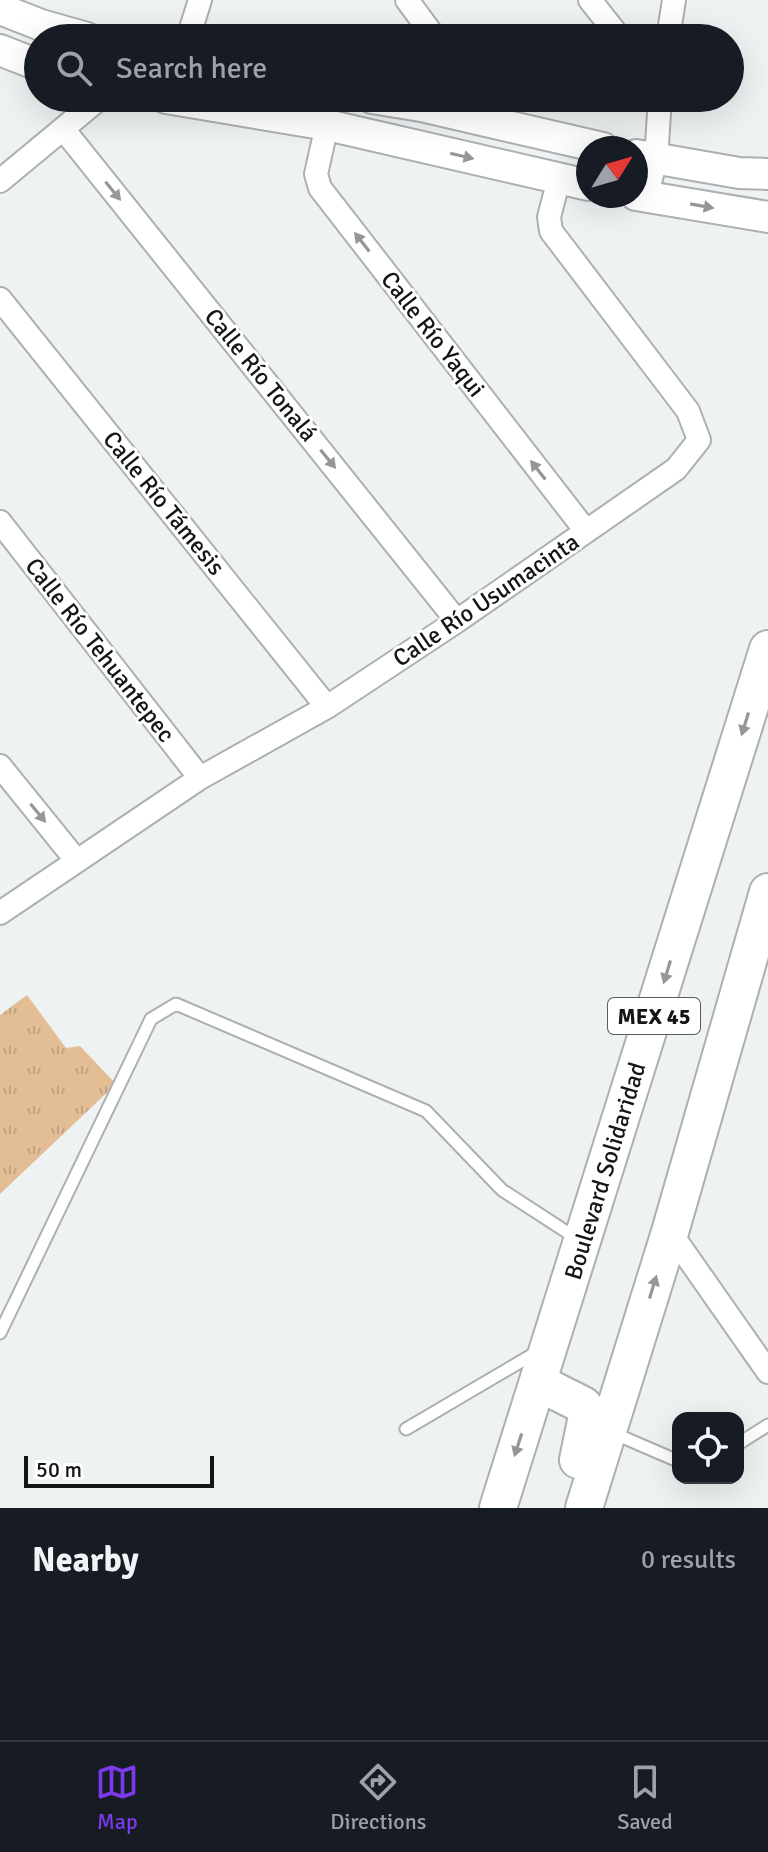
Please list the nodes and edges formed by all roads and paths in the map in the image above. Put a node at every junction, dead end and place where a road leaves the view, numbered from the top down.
1 (200, 0) edge
2 (407, 0) edge
3 (590, 0) edge
4 (674, 0) edge
5 (0, 9) edge
6 (38, 24) edge
7 (192, 24) edge
8 (425, 24) edge
9 (609, 24) edge
10 (670, 24) edge
11 (0, 50) edge
12 (24, 59) edge
13 (84, 112) edge
14 (249, 112) edge
15 (419, 112) edge
16 (461, 112) edge
17 (657, 112) edge
18 (327, 125) junction
19 (64, 130) junction
20 (576, 141) edge
21 (411, 144) junction
22 (648, 149) edge
23 (648, 158) edge
24 (768, 174) edge
25 (559, 179) junction
26 (0, 181) edge
27 (576, 183) edge
28 (648, 197) edge
29 (768, 217) edge
30 (0, 299) edge
31 (0, 522) edge
32 (586, 531) junction
33 (457, 621) junction
34 (768, 649) edge
35 (327, 707) junction
36 (0, 766) edge
37 (200, 778) junction
38 (76, 860) junction
39 (768, 892) edge
40 (0, 913) edge
41 (670, 1232) junction
42 (583, 1243) junction
43 (0, 1333) edge
44 (551, 1343) junction
45 (768, 1372) edge
46 (539, 1383) junction
47 (768, 1425) edge
48 (406, 1429) dead end
49 (608, 1431) junction
50 (744, 1440) edge
51 (672, 1458) edge
52 (585, 1504) edge
53 (498, 1508) edge

1 - 7 street
2 - 8 street
3 - 9 street
4 - 10 street
5 - 6 main road
11 - 12 main road
13 - 19 street
14 - 18 main road
15 - 21 street
16 - 20 main road
17 - 22 street
18 - 21 main road
32 -> 18 street, Calle Río Yaqui
19 - 26 street
19 -> 33 street, Calle Río Tonalá
21 -> 25 main road
23 - 24 main road
25 - 27 main road
25 - 32 street, Calle Río Usumacinta
28 -> 29 main road
30 - 35 street, Calle Río Támesis
31 - 37 street, Calle Río Tehuantepec
32 - 33 street, Calle Río Usumacinta
33 - 35 street, Calle Río Usumacinta
34 -> 42 highway, Boulevard Solidaridad / MEX 45
35 - 37 street, Calle Río Usumacinta
36 -> 38 street
37 - 38 street, Calle Río Usumacinta
38 - 40 street, Calle Río Usumacinta
39 - 41 highway, MEX 45
41 - 45 street
49 -> 41 highway, MEX 45
42 - 43 lane
42 - 44 highway, Boulevard Solidaridad / MEX 45
44 - 46 highway, Boulevard Solidaridad / MEX 45
44 - 48 lane
46 - 52 highway
46 -> 53 highway, Boulevard Solidaridad / MEX 45
47 - 50 lane
49 - 51 lane
49 - 52 highway, MEX 45

